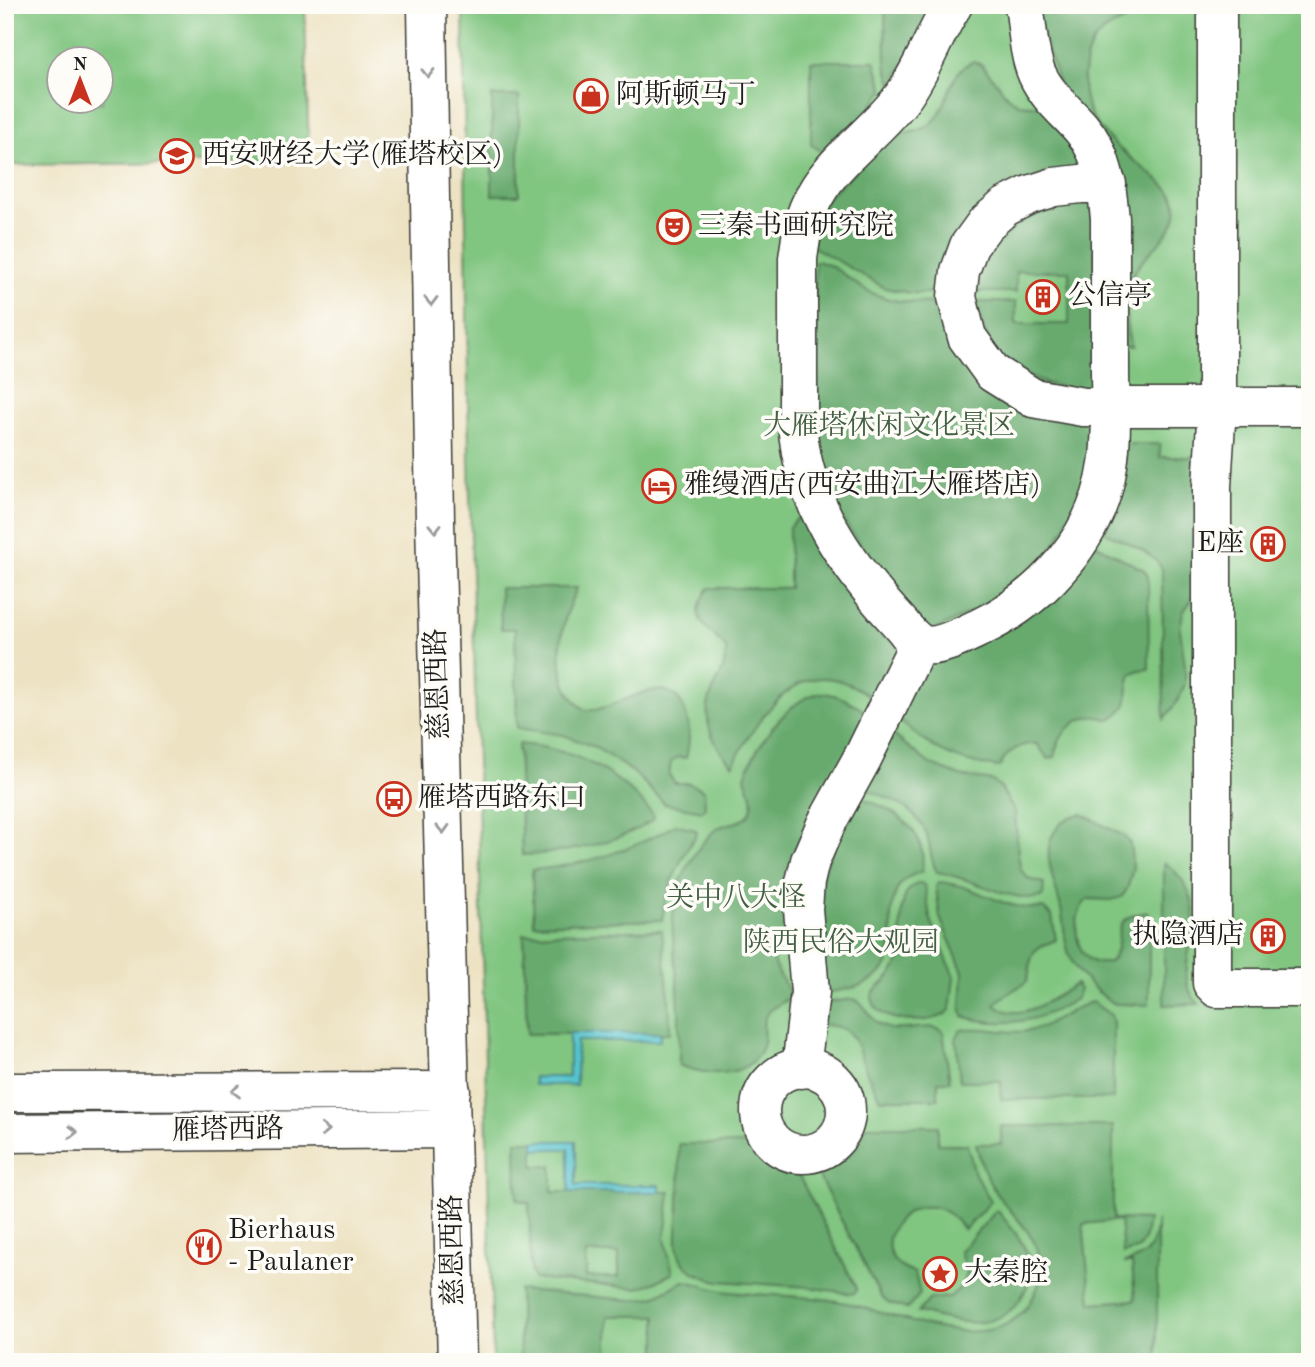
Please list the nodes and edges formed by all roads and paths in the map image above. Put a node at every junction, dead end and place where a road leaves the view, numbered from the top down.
1 (427, 5) edge
2 (953, 5) edge
3 (1024, 5) edge
4 (1217, 5) edge
5 (1107, 184) junction
6 (1110, 407) junction
7 (1217, 407) junction
8 (1310, 407) edge
9 (919, 646) junction
10 (1310, 988) edge
11 (801, 1069) dead end
12 (451, 1091) junction
13 (5, 1092) edge
14 (452, 1129) junction
15 (5, 1133) edge
16 (457, 1362) edge

1 -> 12 street, 慈恩西路
2 - 9 street
3 - 5 street
4 - 7 street
5 - 6 street
5 - 6 street
6 - 7 street
6 - 9 street
7 - 8 street
7 - 10 street
9 - 11 street
12 -> 13 street, 雁塔西路
12 - 14 street, 慈恩西路
15 -> 14 street, 雁塔西路
14 - 16 street, 慈恩西路

